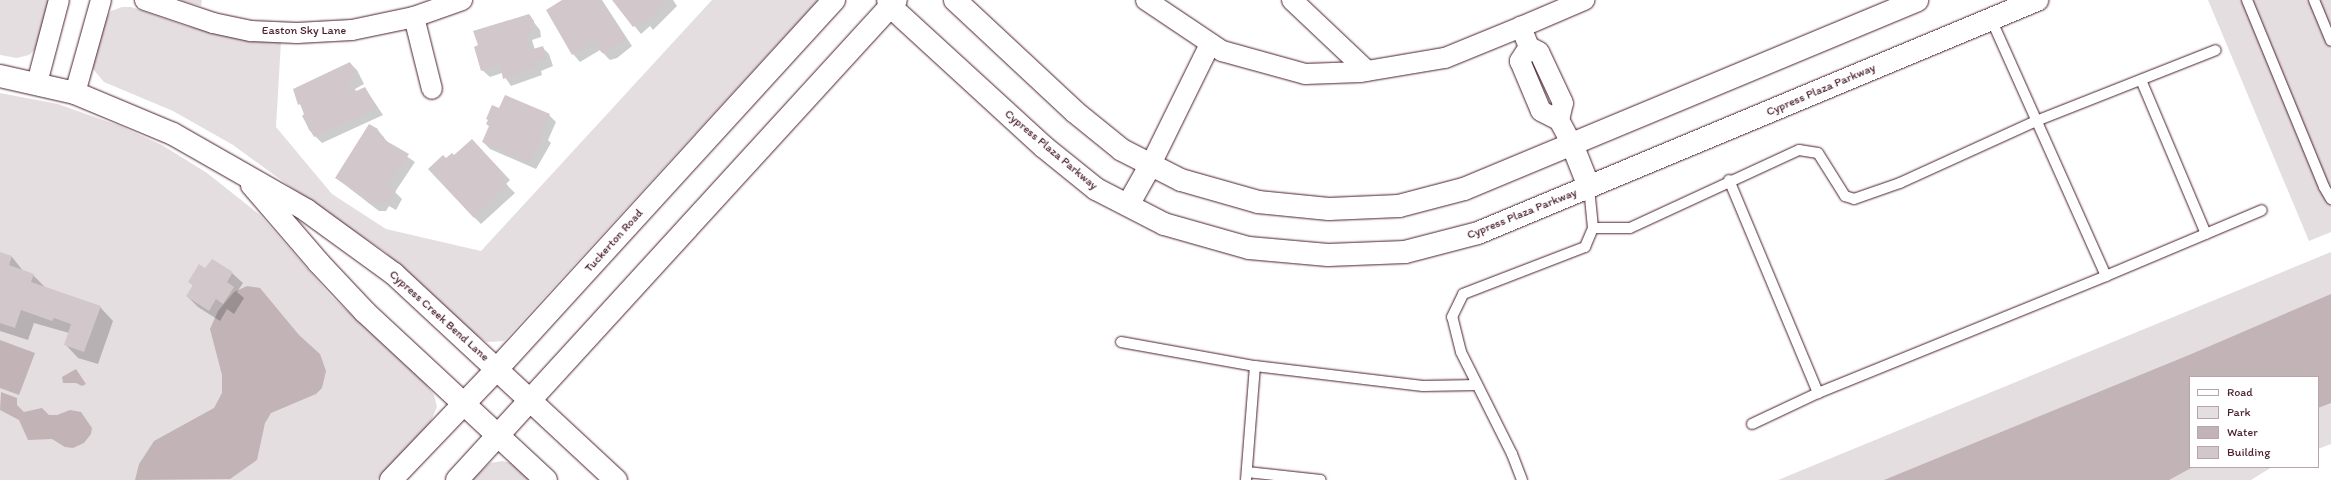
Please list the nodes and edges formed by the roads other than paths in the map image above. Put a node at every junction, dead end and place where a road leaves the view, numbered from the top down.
1 (59, 0) edge
2 (101, 0) edge
3 (145, 0) edge
4 (462, 0) edge
5 (834, 0) edge
6 (954, 0) edge
7 (1146, 0) edge
8 (1292, 0) edge
9 (1584, 0) edge
10 (1917, 0) edge
11 (2037, 0) edge
12 (2247, 0) edge
13 (2314, 0) edge
14 (891, 2) edge
15 (414, 17) junction
16 (1991, 19) junction
17 (1521, 27) junction
18 (2331, 41) edge
19 (1210, 44) junction
20 (2216, 50) dead end
21 (1367, 71) junction
22 (0, 76) edge
23 (2141, 80) junction
24 (37, 83) junction
25 (432, 89) dead end
26 (75, 93) junction
27 (2036, 121) junction
28 (1572, 144) junction
29 (1151, 164) junction
30 (244, 176) junction
31 (1729, 180) junction
32 (1589, 187) junction
33 (2331, 199) edge
34 (1128, 205) junction
35 (2262, 210) dead end
36 (1592, 228) junction
37 (2206, 234) junction
38 (2106, 276) junction
39 (1121, 342) dead end
40 (1255, 366) junction
41 (497, 369) junction
42 (1477, 385) junction
43 (1818, 394) junction
44 (530, 401) junction
45 (463, 402) junction
46 (1752, 424) dead end
47 (499, 437) junction
48 (1246, 476) edge
49 (391, 480) edge
50 (457, 480) edge
51 (546, 480) edge
52 (616, 480) edge
53 (1321, 480) edge
54 (1522, 480) edge

1 - 24 street
2 - 26 street
3 - 15 street, Easton Sky Lane
4 - 15 street, Easton Sky Lane
5 - 41 street, Tuckerton Road
6 - 29 street
7 - 19 street
8 - 21 street
9 - 17 street
10 - 28 street
11 - 16 street, Cypress Plaza Parkway
12 - 33 lane
13 - 18 lane
14 - 34 street, Cypress Plaza Parkway
14 - 44 street
15 - 25 street
16 - 27 lane
16 - 32 street, Cypress Plaza Parkway
17 - 21 street
17 - 28 street
19 - 21 street
19 - 29 street
20 - 23 lane
22 - 24 street, Cypress Creek Bend Lane
23 - 27 lane
23 - 37 lane
24 - 26 street, Cypress Creek Bend Lane
26 - 30 street, Cypress Creek Bend Lane
27 - 31 lane
27 - 38 lane
28 - 29 street
28 - 32 street
29 - 34 street
30 - 41 street, Cypress Creek Bend Lane
30 - 45 street, Cypress Creek Bend Lane
31 - 36 lane
31 - 43 lane
32 - 34 street, Cypress Plaza Parkway
32 - 36 lane
35 - 37 lane
36 - 42 lane
37 - 38 lane
38 - 43 lane
39 - 40 lane
40 - 42 lane
40 - 48 lane
41 - 44 street, Cypress Creek Bend Lane
41 - 45 street, Tuckerton Road
42 - 54 lane
43 - 46 lane
44 - 47 street
44 - 52 street, Cypress Creek Bend Lane
45 - 47 street, Cypress Creek Bend Lane
45 - 49 street, Tuckerton Road
47 - 50 street
47 - 51 street, Cypress Creek Bend Lane
48 - 53 lane

